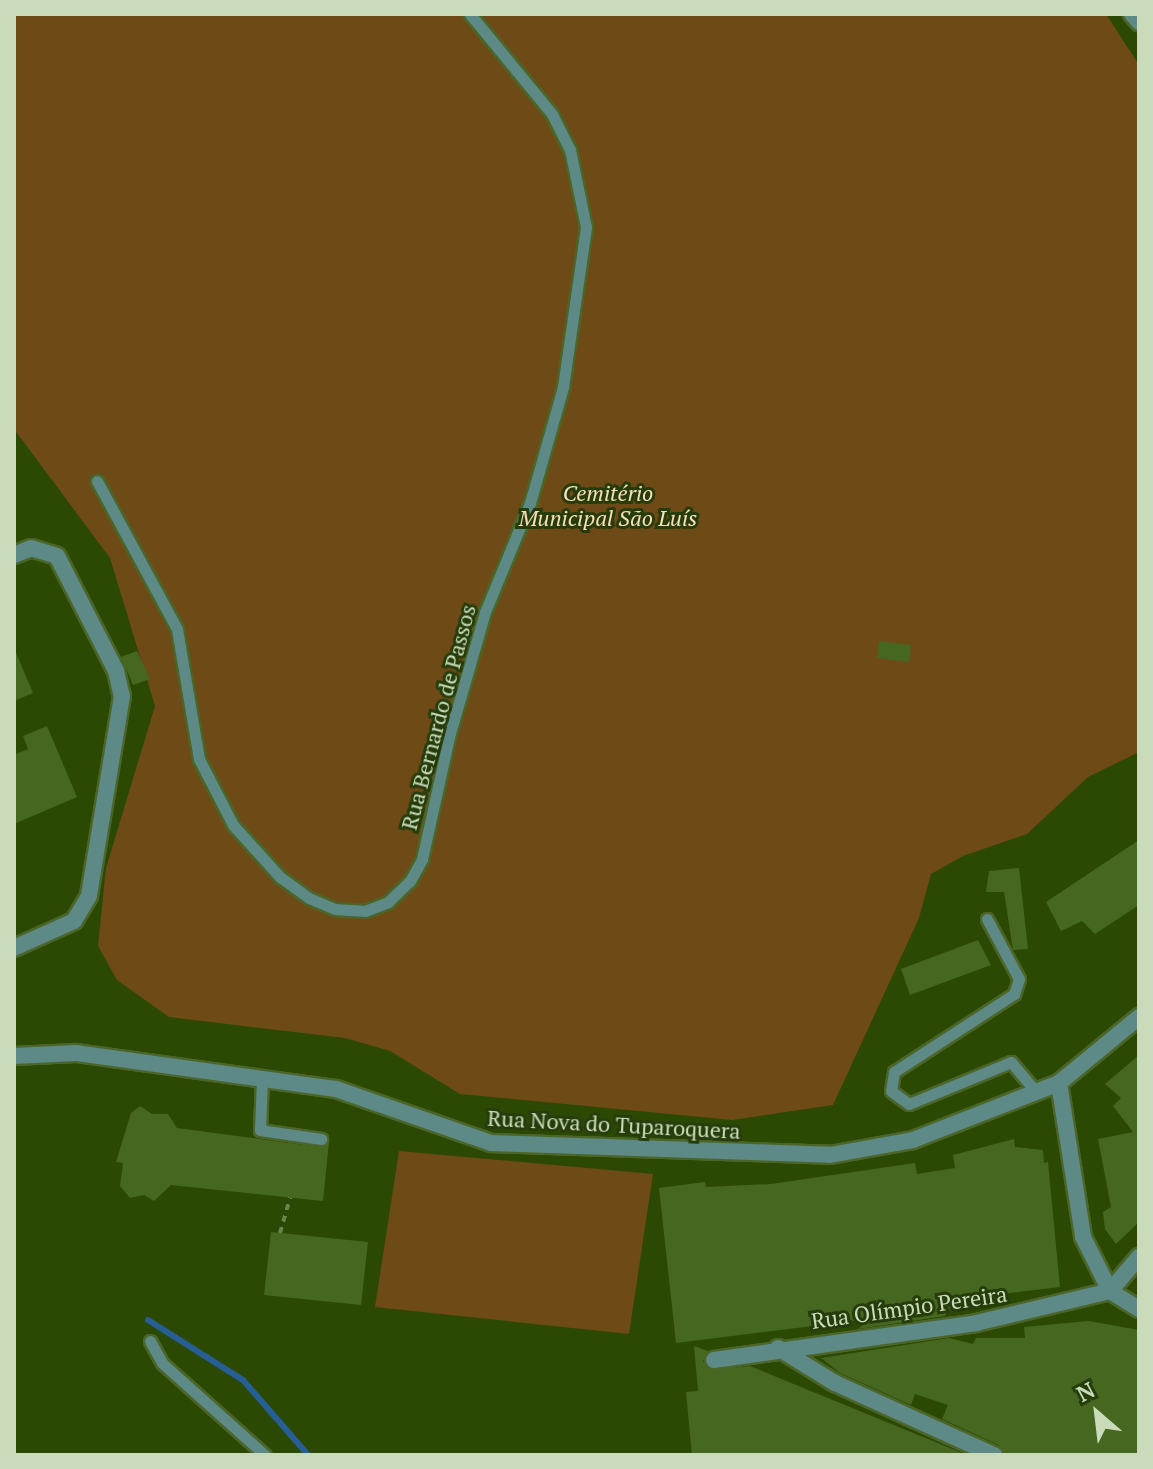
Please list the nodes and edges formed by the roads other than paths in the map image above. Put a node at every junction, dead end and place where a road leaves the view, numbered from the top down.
1 (470, 14) edge
2 (1132, 14) edge
3 (1139, 22) edge
4 (97, 481) dead end
5 (14, 555) edge
6 (987, 919) dead end
7 (14, 948) edge
8 (1139, 1017) edge
9 (14, 1056) edge
10 (262, 1079) junction
11 (1059, 1083) junction
12 (1036, 1092) junction
13 (321, 1139) dead end
14 (1139, 1257) edge
15 (1110, 1291) junction
16 (1139, 1309) edge
17 (150, 1341) dead end
18 (778, 1348) junction
19 (714, 1360) dead end
20 (265, 1455) edge
21 (994, 1455) edge

1 - 4 lane, Rua Bernardo de Passos
2 - 3 street
5 - 7 street
6 - 12 lane
8 - 11 street, Rua Nova do Tuparoquera
9 - 10 street, Rua Nova do Tuparoquera
10 - 12 street, Rua Nova do Tuparoquera
10 - 13 lane
11 - 12 street, Rua Nova do Tuparoquera
11 - 15 street
14 - 15 street
15 - 16 street
15 - 18 street, Rua Olímpio Pereira
17 - 20 lane
18 - 19 street, Rua Olímpio Pereira
18 - 21 street

